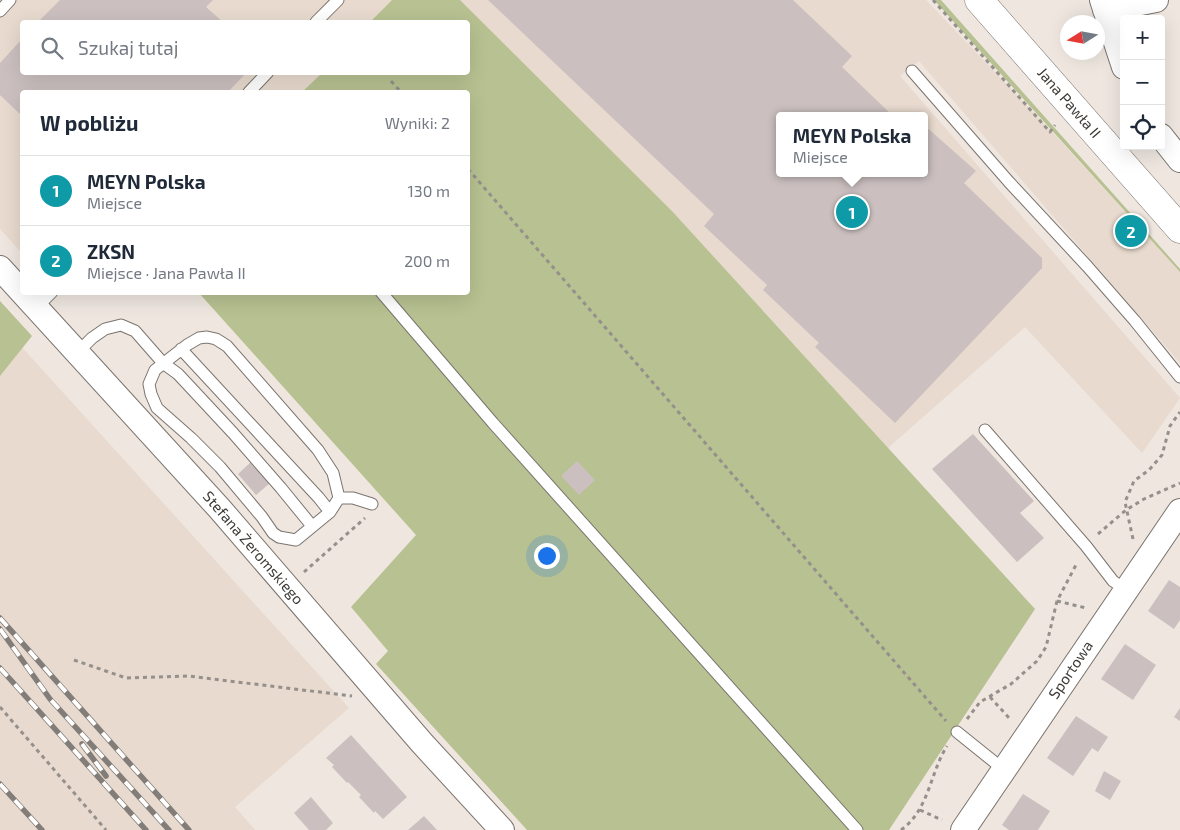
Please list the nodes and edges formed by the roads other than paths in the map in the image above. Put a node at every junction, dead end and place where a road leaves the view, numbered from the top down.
1 (10, 0) edge
2 (338, 0) edge
3 (979, 0) edge
4 (1156, 0) edge
5 (1104, 5) edge
6 (0, 11) edge
7 (318, 20) edge
8 (1122, 60) edge
9 (912, 71) dead end
10 (265, 75) edge
11 (251, 90) edge
12 (1165, 141) edge
13 (1180, 160) edge
14 (1180, 229) edge
15 (0, 268) edge
16 (20, 283) edge
17 (383, 295) edge
18 (44, 300) edge
19 (181, 349) junction
20 (77, 353) junction
21 (163, 363) junction
22 (1180, 378) edge
23 (985, 430) dead end
24 (339, 498) junction
25 (370, 509) road end
26 (1180, 511) edge
27 (330, 512) junction
28 (312, 526) junction
29 (1126, 590) junction
30 (957, 732) road end
31 (1003, 769) junction
32 (956, 827) edge
33 (502, 830) edge
34 (857, 830) edge

1 - 6 lane
2 - 7 lane
3 - 14 main road, Jana Pawła II
4 - 5 street
5 - 8 street
9 - 22 lane
10 - 11 lane
12 - 13 street
15 - 16 street, Stefana Żeromskiego
17 - 34 lane
18 - 20 street, Stefana Żeromskiego
19 - 21 lane
19 - 24 lane
19 - 27 lane
20 - 21 lane
20 - 33 street, Stefana Żeromskiego
21 - 28 lane
21 - 28 lane
23 - 29 lane
24 - 25 lane
24 - 27 lane
26 - 29 street, Sportowa
27 - 28 lane
29 - 31 street, Sportowa
30 - 31 lane
31 - 32 street, Sportowa

